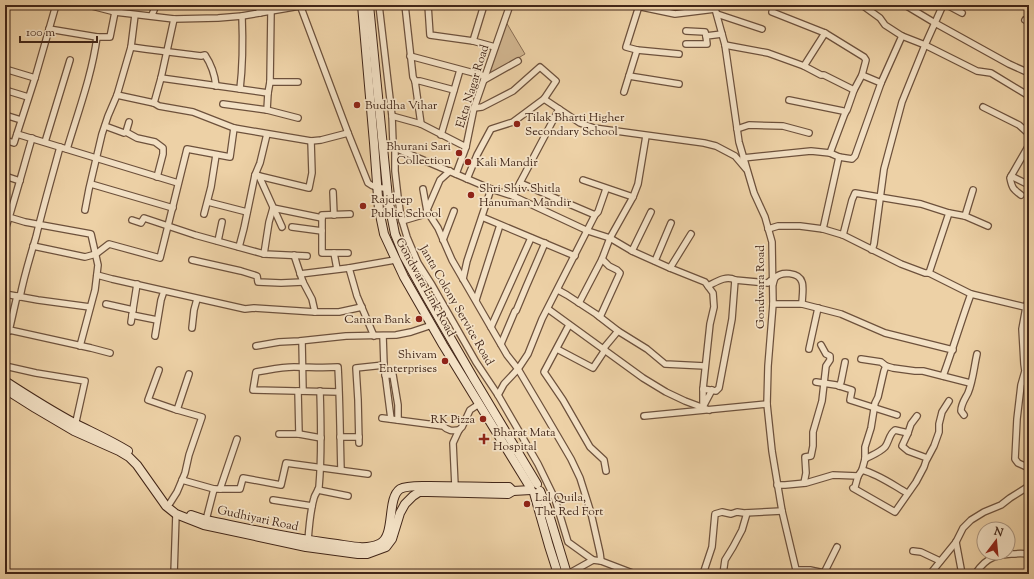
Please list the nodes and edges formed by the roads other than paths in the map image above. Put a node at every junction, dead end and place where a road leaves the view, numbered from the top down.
1 (56, 5) edge
2 (88, 5) edge
3 (156, 5) edge
4 (258, 5) edge
5 (300, 5) edge
6 (306, 5) edge
7 (362, 5) edge
8 (369, 5) edge
9 (379, 5) edge
10 (404, 5) edge
11 (428, 5) edge
12 (484, 5) edge
13 (510, 5) edge
14 (632, 5) edge
15 (774, 5) edge
16 (862, 5) edge
17 (905, 5) edge
18 (943, 5) edge
19 (946, 5) edge
20 (639, 6) junction
21 (715, 9) edge
22 (271, 11) junction
23 (115, 12) junction
24 (260, 13) junction
25 (962, 13) dead end
26 (135, 14) junction
27 (152, 15) junction
28 (242, 16) junction
29 (174, 19) junction
30 (935, 23) junction
31 (49, 29) junction
32 (762, 29) dead end
33 (686, 31) dead end
34 (825, 32) junction
35 (722, 34) junction
36 (706, 36) junction
37 (902, 36) junction
38 (97, 37) junction
39 (473, 41) junction
40 (686, 44) dead end
41 (724, 45) junction
42 (925, 45) junction
43 (131, 47) junction
44 (495, 47) junction
45 (637, 50) junction
46 (166, 51) junction
47 (679, 54) dead end
48 (410, 56) junction
49 (70, 60) dead end
50 (518, 61) dead end
51 (804, 66) junction
52 (5, 69) edge
53 (460, 70) junction
54 (1029, 73) edge
55 (862, 75) junction
56 (629, 76) junction
57 (35, 78) junction
58 (161, 78) junction
59 (484, 78) junction
60 (415, 81) junction
61 (270, 82) junction
62 (298, 82) dead end
63 (881, 83) junction
64 (680, 84) dead end
65 (216, 86) junction
66 (240, 89) junction
67 (5, 90) edge
68 (454, 90) junction
69 (854, 90) junction
70 (624, 92) dead end
71 (268, 93) junction
72 (117, 95) junction
73 (1029, 96) edge
74 (28, 97) junction
75 (544, 99) junction
76 (789, 100) dead end
77 (154, 103) junction
78 (222, 104) dead end
79 (983, 107) dead end
80 (474, 108) junction
81 (559, 109) junction
82 (267, 110) junction
83 (845, 113) junction
84 (5, 115) edge
85 (392, 116) junction
86 (298, 118) dead end
87 (21, 120) junction
88 (129, 122) dead end
89 (421, 124) junction
90 (105, 126) junction
91 (234, 128) junction
92 (737, 129) junction
93 (126, 132) junction
94 (809, 133) dead end
95 (17, 134) junction
96 (267, 134) junction
97 (348, 134) junction
98 (1029, 134) edge
99 (441, 135) junction
100 (646, 136) junction
101 (32, 138) junction
102 (5, 140) edge
103 (311, 141) junction
104 (45, 142) junction
105 (1029, 145) edge
106 (60, 147) junction
107 (466, 147) junction
108 (395, 148) junction
109 (67, 149) junction
110 (830, 153) junction
111 (216, 155) junction
112 (839, 157) junction
113 (96, 158) junction
114 (743, 158) junction
115 (747, 170) junction
116 (453, 172) junction
117 (5, 176) edge
118 (257, 176) junction
119 (1011, 176) junction
120 (157, 177) junction
121 (467, 179) junction
122 (583, 180) dead end
123 (20, 181) junction
124 (178, 183) junction
125 (520, 183) junction
126 (91, 184) junction
127 (1029, 185) edge
128 (378, 188) junction
129 (388, 188) junction
130 (606, 188) junction
131 (423, 189) dead end
132 (491, 189) junction
133 (972, 190) dead end
134 (333, 192) dead end
135 (1021, 195) dead end
136 (513, 196) junction
137 (633, 197) junction
138 (880, 197) junction
139 (208, 202) junction
140 (172, 208) junction
141 (273, 208) junction
142 (85, 210) dead end
143 (454, 210) dead end
144 (247, 212) junction
145 (428, 212) junction
146 (651, 212) dead end
147 (949, 213) junction
148 (204, 214) dead end
149 (350, 214) dead end
150 (334, 215) junction
151 (595, 215) junction
152 (965, 216) junction
153 (7, 217) edge
154 (482, 217) junction
155 (322, 218) junction
156 (132, 220) dead end
157 (402, 221) junction
158 (222, 222) dead end
159 (671, 223) dead end
160 (38, 224) junction
161 (500, 225) junction
162 (168, 226) junction
163 (988, 226) dead end
164 (282, 227) dead end
165 (292, 227) dead end
166 (768, 229) junction
167 (823, 229) junction
168 (5, 230) edge
169 (322, 231) junction
170 (588, 231) junction
171 (691, 234) dead end
172 (843, 235) junction
173 (531, 238) junction
174 (610, 238) junction
175 (443, 240) junction
176 (218, 241) junction
177 (546, 243) junction
178 (33, 246) junction
179 (239, 247) junction
180 (872, 250) junction
181 (632, 251) junction
182 (334, 253) junction
183 (348, 253) dead end
184 (96, 254) junction
185 (264, 254) junction
186 (294, 256) junction
187 (307, 256) dead end
188 (575, 256) junction
189 (602, 259) junction
190 (192, 260) dead end
191 (396, 260) junction
192 (655, 261) junction
193 (349, 268) junction
194 (670, 268) junction
195 (337, 269) junction
196 (929, 273) junction
197 (300, 274) junction
198 (96, 275) junction
199 (463, 279) junction
200 (735, 280) junction
201 (303, 282) junction
202 (137, 284) junction
203 (773, 284) junction
204 (708, 286) junction
205 (558, 290) junction
206 (164, 291) junction
207 (5, 294) edge
208 (971, 294) junction
209 (18, 296) junction
210 (1029, 298) edge
211 (197, 299) junction
212 (476, 300) junction
213 (579, 303) junction
214 (106, 304) dead end
215 (773, 304) junction
216 (802, 304) junction
217 (90, 307) junction
218 (362, 307) junction
219 (818, 308) junction
220 (1027, 308) edge
221 (548, 309) junction
222 (133, 312) junction
223 (315, 312) junction
224 (600, 318) junction
225 (157, 320) junction
226 (131, 322) dead end
227 (570, 324) junction
228 (432, 325) junction
229 (491, 327) junction
230 (192, 328) dead end
231 (7, 330) edge
232 (618, 331) junction
233 (155, 336) dead end
234 (374, 336) junction
235 (383, 336) junction
236 (302, 341) junction
237 (501, 344) junction
238 (822, 345) dead end
239 (80, 346) junction
240 (256, 346) dead end
241 (557, 349) junction
242 (809, 349) dead end
243 (604, 350) junction
244 (953, 350) junction
245 (110, 353) dead end
246 (977, 354) dead end
247 (862, 359) dead end
248 (845, 362) dead end
249 (384, 364) junction
250 (5, 366) edge
251 (705, 366) junction
252 (886, 366) junction
253 (302, 367) junction
254 (518, 369) junction
255 (159, 370) dead end
256 (189, 374) dead end
257 (385, 375) junction
258 (943, 376) junction
259 (5, 381) edge
260 (816, 382) dead end
261 (825, 383) junction
262 (970, 383) junction
263 (839, 386) junction
264 (5, 389) edge
265 (703, 389) junction
266 (712, 390) junction
267 (300, 391) junction
268 (320, 391) junction
269 (339, 392) junction
270 (498, 395) junction
271 (949, 401) dead end
272 (479, 404) junction
273 (767, 404) junction
274 (703, 407) junction
275 (874, 408) junction
276 (177, 410) junction
277 (709, 410) junction
278 (897, 415) dead end
279 (964, 415) dead end
280 (644, 416) dead end
281 (917, 416) dead end
282 (382, 418) dead end
283 (391, 419) junction
284 (398, 420) junction
285 (75, 427) junction
286 (459, 430) junction
287 (908, 433) junction
288 (279, 434) dead end
289 (299, 434) junction
290 (340, 437) junction
291 (237, 438) dead end
292 (321, 438) junction
293 (927, 458) junction
294 (865, 459) junction
295 (320, 467) junction
296 (1029, 468) edge
297 (341, 470) junction
298 (862, 470) junction
299 (606, 471) dead end
300 (368, 474) dead end
301 (858, 476) junction
302 (182, 480) junction
303 (804, 483) junction
304 (777, 485) junction
305 (455, 486) junction
306 (1029, 486) edge
307 (537, 488) junction
308 (217, 489) junction
309 (318, 490) junction
310 (513, 491) junction
311 (907, 493) junction
312 (348, 496) dead end
313 (273, 500) dead end
314 (170, 503) junction
315 (312, 506) junction
316 (782, 510) junction
317 (747, 513) junction
318 (176, 514) junction
319 (206, 520) junction
320 (308, 541) junction
321 (956, 542) junction
322 (837, 547) dead end
323 (361, 551) junction
324 (913, 551) dead end
325 (1029, 554) edge
326 (593, 560) junction
327 (601, 561) junction
328 (940, 561) junction
329 (796, 572) edge
330 (827, 573) edge
331 (174, 574) edge
332 (558, 574) edge
333 (567, 574) edge
334 (635, 574) edge
335 (703, 574) edge
336 (723, 574) edge
337 (930, 574) edge
338 (962, 574) edge
339 (975, 574) edge

1 - 31 street
2 - 23 street
3 - 27 street
4 - 24 street
5 - 6 street
5 - 22 street
5 - 97 street
7 - 128 street, Gondwara Link Road
8 - 129 street, Gondwara Link Road
9 - 85 street, Janta Colony Service Road
10 - 48 street
11 - 39 street
12 - 39 street
13 - 44 street, Ekta Nagar Road
14 - 20 street
15 - 34 street
16 - 37 street
17 - 30 street
18 - 30 street
19 - 25 street
20 - 21 street
20 - 45 street
21 - 32 street
21 - 35 street, Gondwara Road
22 - 24 street
22 - 61 street
23 - 26 street
23 - 38 street
24 - 28 street
26 - 27 street
26 - 43 street
27 - 29 street
28 - 29 street
28 - 66 street
29 - 46 street
30 - 42 street
30 - 54 street
31 - 38 street
31 - 57 street
33 - 36 street
34 - 51 street
34 - 55 street
35 - 36 street
35 - 41 street, Gondwara Road
36 - 40 street
37 - 42 street
37 - 63 street
38 - 109 street
39 - 44 street
41 - 51 street
41 - 92 street, Gondwara Road
42 - 73 street
42 - 138 street
43 - 46 street
43 - 72 street
44 - 59 street, Ekta Nagar Road
45 - 47 street
45 - 56 street
46 - 58 street
46 - 65 street
48 - 53 street
48 - 60 street
49 - 104 street
50 - 59 street
51 - 69 street
52 - 57 street
53 - 59 street
53 - 68 street
55 - 63 street
55 - 69 street
56 - 64 street
56 - 70 street
57 - 74 street
58 - 65 street
58 - 77 street
59 - 80 street, Ekta Nagar Road
60 - 68 street
60 - 89 street
61 - 62 street
61 - 71 street
63 - 112 street
65 - 66 street
66 - 71 street
67 - 74 street
68 - 99 street
69 - 83 street
71 - 82 street
72 - 77 street
72 - 90 street
74 - 87 street
75 - 80 street
75 - 81 street
75 - 121 street
76 - 83 street
77 - 91 street
78 - 82 street
79 - 98 street
80 - 107 street, Ekta Nagar Road
81 - 100 street
81 - 125 street
82 - 86 street
83 - 110 street
84 - 87 street
85 - 89 street
85 - 108 street, Janta Colony Service Road
87 - 95 street
88 - 93 street
89 - 99 street
90 - 93 street
90 - 113 street
91 - 96 street
91 - 111 street
92 - 94 street
92 - 114 street, Gondwara Road
93 - 120 street
95 - 101 street
95 - 102 street
96 - 103 street
96 - 118 street
97 - 103 street
97 - 128 street
99 - 107 street
100 - 115 street
100 - 137 street
101 - 104 street
101 - 123 street
103 - 118 street
104 - 106 street
105 - 119 street
106 - 109 street
106 - 160 street
107 - 116 street, Ekta Nagar Road
108 - 116 street
108 - 157 street, Janta Colony Service Road
109 - 113 street
110 - 112 street
110 - 114 street
111 - 124 street
111 - 139 street
112 - 167 street
113 - 120 street
113 - 126 street
114 - 115 street, Gondwara Road
115 - 166 street, Gondwara Road
116 - 121 street
116 - 145 street, Ekta Nagar Road
117 - 123 street
118 - 141 street
118 - 144 street
119 - 127 street
119 - 135 street
120 - 124 street
121 - 132 street
122 - 130 street
123 - 153 street
124 - 140 street
125 - 136 street
125 - 151 street
126 - 140 street
126 - 142 street
128 - 129 street
128 - 191 street, Gondwara Link Road
129 - 307 street, Gondwara Link Road
130 - 137 street
130 - 151 street
131 - 145 street
132 - 136 street
132 - 154 street
133 - 152 street
134 - 150 street
136 - 170 street
137 - 174 street
138 - 147 street
138 - 172 street
138 - 180 street
139 - 144 street
139 - 148 street
140 - 162 street
141 - 155 street
141 - 164 street
141 - 185 street
143 - 175 street
144 - 179 street
145 - 157 street
145 - 175 street
146 - 181 street
147 - 152 street
147 - 196 street
149 - 150 street
150 - 155 street
151 - 170 street
152 - 163 street
153 - 160 street
153 - 168 street
154 - 161 street
154 - 199 street
155 - 169 street
156 - 162 street
157 - 270 street, Janta Colony Service Road
158 - 176 street
159 - 192 street
160 - 178 street
160 - 184 street
161 - 173 street
161 - 212 street
162 - 176 street
162 - 184 street
165 - 169 street
166 - 167 street
166 - 203 street, Gondwara Road
167 - 172 street
169 - 182 street
170 - 174 street
170 - 188 street
171 - 194 street
172 - 180 street
173 - 177 street
173 - 229 street
174 - 181 street
174 - 189 street
175 - 199 street
176 - 179 street
177 - 188 street
177 - 237 street
178 - 184 street
178 - 209 street
179 - 185 street
180 - 196 street
181 - 192 street
182 - 183 street
182 - 195 street
184 - 198 street
185 - 186 street
186 - 187 street
186 - 197 street
188 - 205 street
189 - 213 street
189 - 224 street
190 - 201 street
191 - 193 street
191 - 228 street, Gondwara Link Road
192 - 194 street
193 - 195 street
193 - 218 street
194 - 204 street
195 - 197 street
196 - 208 street
197 - 201 street
198 - 202 street
198 - 217 street
199 - 212 street
200 - 203 street
200 - 204 street
200 - 266 street
201 - 223 street
202 - 206 street
202 - 222 street
203 - 215 street, Gondwara Road
203 - 216 street
204 - 251 street
205 - 213 street
205 - 221 street
206 - 211 street
206 - 225 street
207 - 209 street
208 - 220 street
208 - 244 street
209 - 217 street
209 - 231 street
210 - 220 street
211 - 223 street
211 - 230 street
212 - 229 street
213 - 224 street
214 - 222 street
215 - 216 street
215 - 273 street, Gondwara Road
216 - 219 street
217 - 239 street
218 - 223 street
218 - 234 street
219 - 242 street
219 - 244 street
220 - 296 street
221 - 227 street
221 - 254 street
222 - 225 street
222 - 226 street
224 - 232 street
225 - 233 street
227 - 241 street
227 - 243 street
228 - 235 street
228 - 272 street, Gondwara Link Road
229 - 237 street
231 - 239 street
232 - 243 street
232 - 251 street
234 - 235 street
234 - 236 street
235 - 249 street
236 - 240 street
236 - 253 street
237 - 254 street
238 - 261 street
239 - 245 street
241 - 243 street
241 - 299 street
243 - 274 street
244 - 258 street
246 - 262 street
247 - 252 street
248 - 263 street
249 - 257 street
249 - 290 street
250 - 285 street
251 - 265 street
252 - 258 street
252 - 275 street
253 - 267 street
253 - 267 street
253 - 269 street
254 - 270 street
254 - 327 street
255 - 276 street
256 - 276 street
257 - 283 street
257 - 284 street
258 - 262 street
259 - 285 street, Gudhiyari Road
260 - 261 street
261 - 263 street
261 - 303 street
262 - 279 street
263 - 275 street
264 - 285 street, Gudhiyari Road
265 - 266 street
265 - 274 street
266 - 274 street
267 - 268 street
267 - 289 street
268 - 269 street
268 - 292 street
269 - 290 street
270 - 307 street, Janta Colony Service Road
271 - 293 street
272 - 286 street
272 - 307 street, Gondwara Link Road
273 - 277 street
273 - 304 street, Gondwara Road
274 - 277 street
275 - 278 street
275 - 294 street
276 - 302 street
277 - 280 street
281 - 287 street
282 - 283 street
283 - 284 street
284 - 286 street
285 - 314 street, Gudhiyari Road
285 - 318 street, Gudhiyari Road
286 - 305 street
287 - 293 street
287 - 294 street
288 - 289 street
289 - 292 street
290 - 297 street
291 - 308 street
292 - 295 street
293 - 311 street
294 - 298 street
295 - 297 street
295 - 308 street
295 - 309 street
297 - 300 street
298 - 301 street
298 - 311 street
301 - 303 street
301 - 311 street
302 - 308 street
302 - 314 street
303 - 304 street
304 - 316 street, Gondwara Road
305 - 310 street, Gudhiyari Road
305 - 323 street, Gudhiyari Road
306 - 321 street
307 - 310 street, Gudhiyari Road
307 - 326 street, Janta Colony Service Road
307 - 332 street
307 - 333 street
308 - 319 street
309 - 312 street
309 - 315 street
310 - 323 street, Gudhiyari Road
313 - 315 street
314 - 319 street, Gudhiyari Road
315 - 320 street
316 - 317 street
316 - 329 street, Gondwara Road
317 - 335 street
317 - 336 street
318 - 323 street, Gudhiyari Road
318 - 331 street
319 - 320 street, Gudhiyari Road
320 - 323 street, Gudhiyari Road
321 - 328 street
321 - 338 street
322 - 330 street
324 - 328 street
325 - 339 street
326 - 327 street
326 - 333 street
327 - 334 street
328 - 337 street
329 - 330 street

